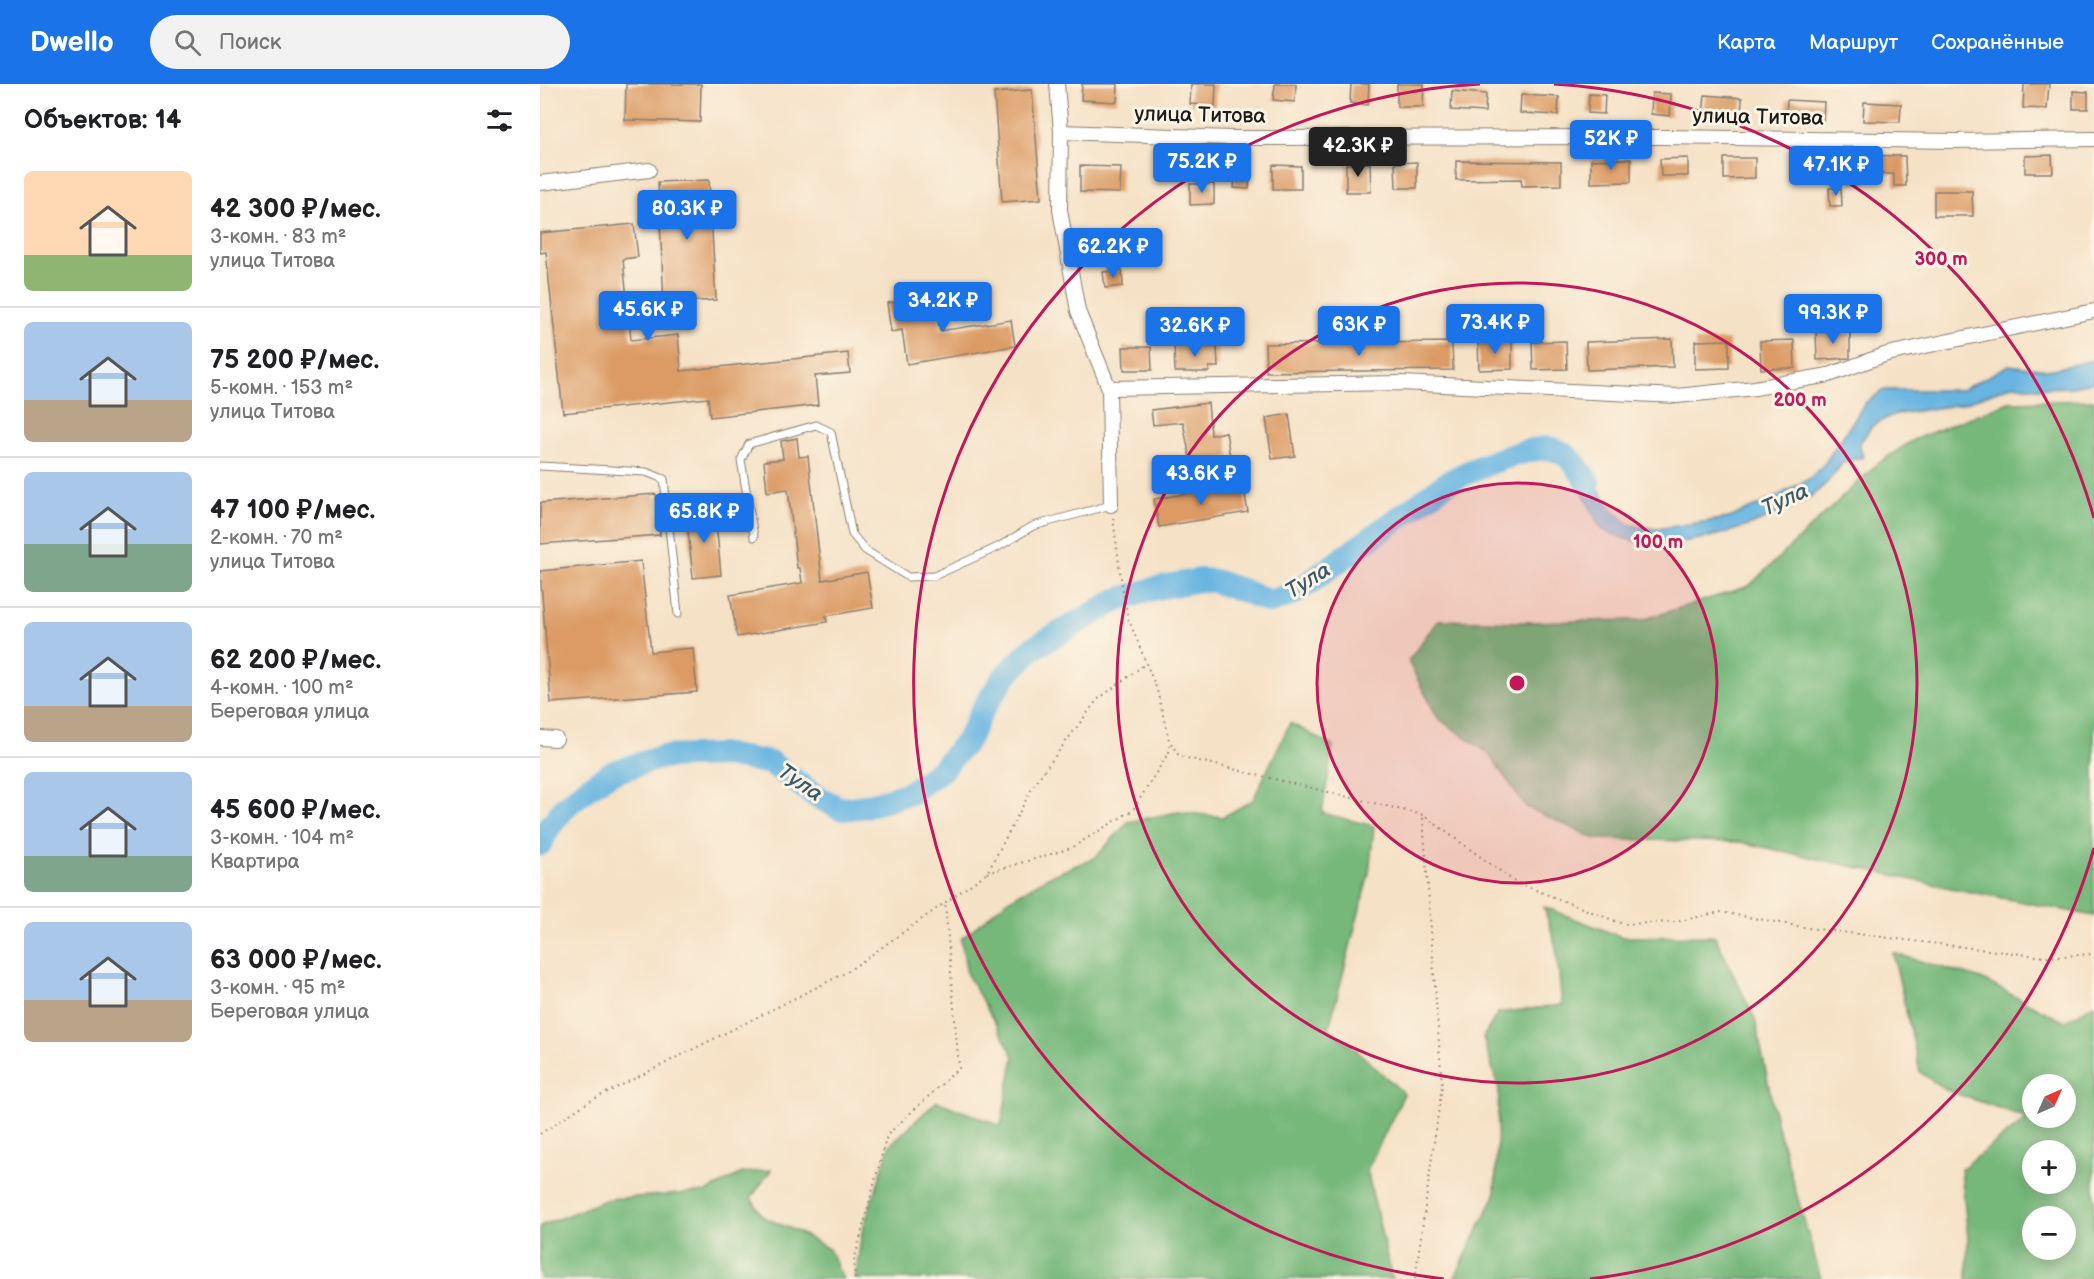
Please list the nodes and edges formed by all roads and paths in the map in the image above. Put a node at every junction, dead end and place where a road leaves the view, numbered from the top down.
1 (1057, 84) edge
2 (1061, 132) junction
3 (2094, 139) edge
4 (649, 170) dead end
5 (540, 183) edge
6 (2094, 311) edge
7 (1109, 388) junction
8 (540, 466) edge
9 (1111, 505) junction
10 (754, 537) dead end
11 (678, 614) dead end
12 (1145, 664) junction
13 (540, 738) edge
14 (556, 739) dead end
15 (1169, 740) junction
16 (1423, 815) junction
17 (987, 873) junction
18 (945, 902) junction
19 (2094, 954) edge
20 (540, 1134) edge
21 (855, 1279) edge
22 (1415, 1279) edge

1 - 2 street
2 - 3 street, улица Титова
2 - 7 street
4 - 5 street
6 - 7 street
7 - 9 street
8 - 11 lane
9 - 10 lane
9 - 12 path
12 - 15 path
12 - 17 path
13 - 14 street
15 - 16 path
15 - 17 path
16 - 19 path
16 - 22 path
17 - 18 path
18 - 20 path
18 - 21 path

